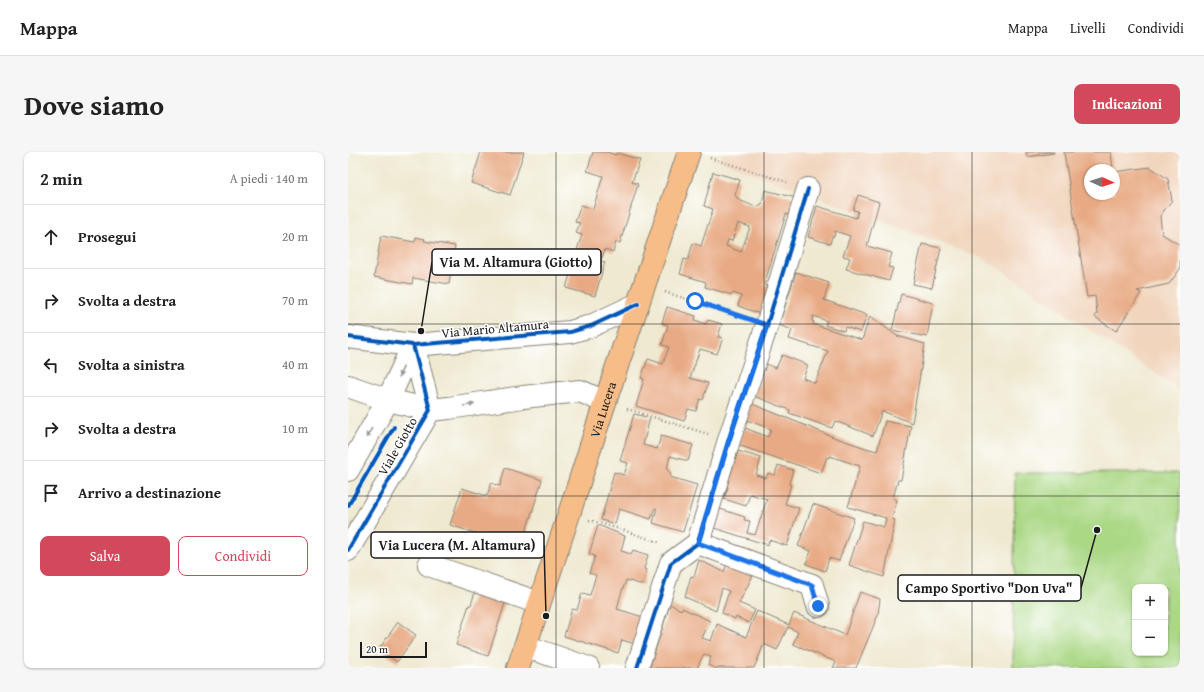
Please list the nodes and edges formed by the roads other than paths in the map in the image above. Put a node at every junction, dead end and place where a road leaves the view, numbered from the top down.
1 (699, 155) edge
2 (808, 189) road end
3 (638, 304) junction
4 (348, 337) edge
5 (413, 345) junction
6 (348, 386) edge
7 (388, 400) junction
8 (605, 402) junction
9 (430, 410) junction
10 (348, 470) edge
11 (692, 548) junction
12 (348, 550) edge
13 (429, 565) dead end
14 (539, 603) junction
15 (818, 606) dead end
16 (525, 646) junction
17 (518, 668) edge
18 (588, 668) edge
19 (637, 668) edge

1 - 3 main road, Via Lucera
2 - 11 street
3 - 5 street, Via Mario Altamura
3 - 8 main road, Via Lucera
4 - 5 street, Via Mario Altamura
5 -> 7 street
5 - 9 street, Viale Giotto
6 - 7 street
7 - 9 street
7 -> 10 street
9 -> 8 street
8 - 14 main road, Via Lucera
9 - 12 street, Viale Giotto
11 - 15 street
11 - 19 street
13 - 14 street
14 - 16 main road, Via Lucera
16 - 17 main road, Via Lucera
16 - 18 street

